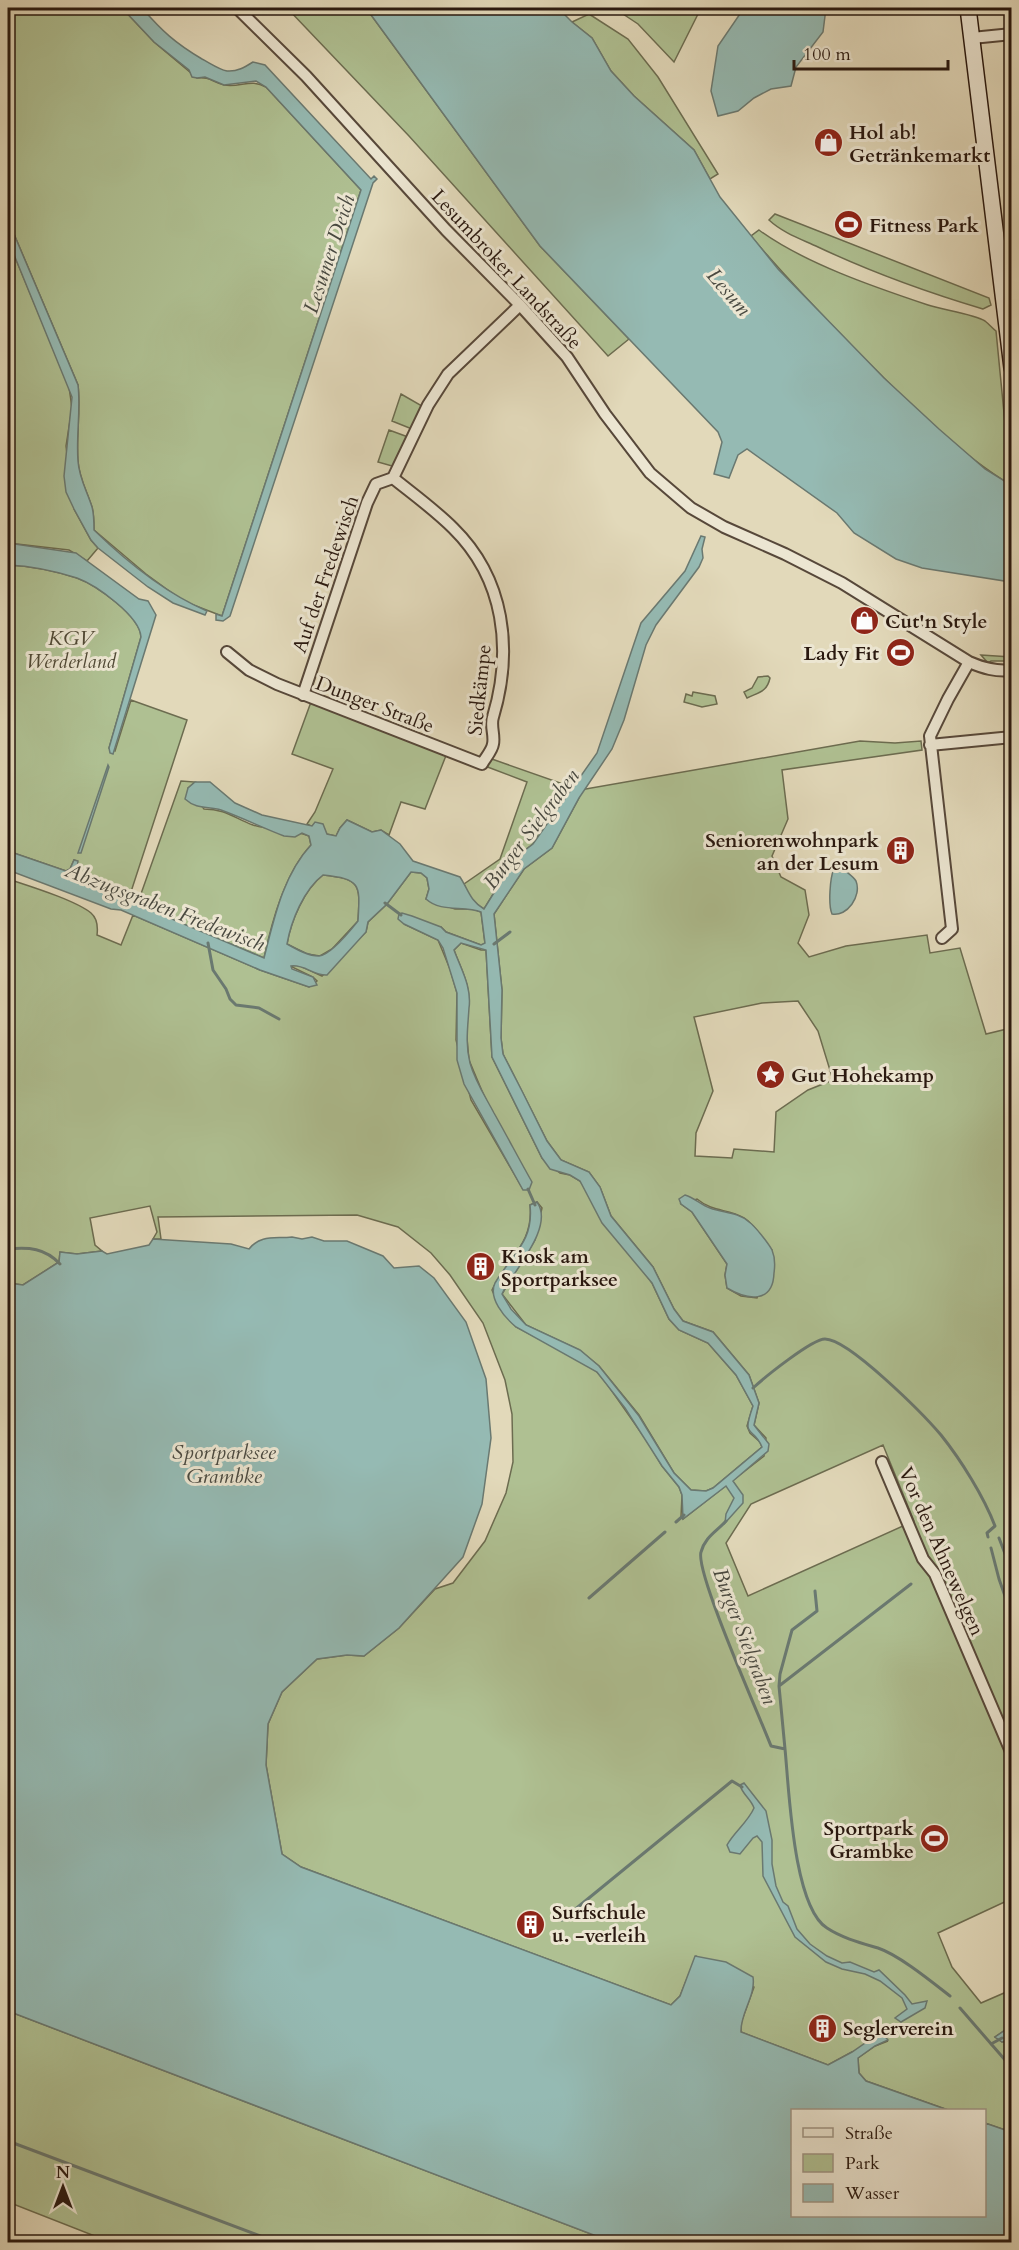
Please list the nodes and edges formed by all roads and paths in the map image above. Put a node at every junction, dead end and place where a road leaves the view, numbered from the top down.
1 (237, 8) edge
2 (968, 8) edge
3 (1011, 34) edge
4 (972, 38) junction
5 (520, 304) junction
6 (1008, 317) edge
7 (1011, 368) edge
8 (393, 478) junction
9 (227, 652) dead end
10 (969, 663) junction
11 (1011, 670) edge
12 (303, 695) junction
13 (1011, 737) edge
14 (930, 745) junction
15 (482, 764) joint
16 (942, 938) dead end
17 (882, 1462) dead end
18 (1011, 1754) edge

1 - 5 street, Lesumbroker Landstraße
2 - 4 main road
3 - 4 street
4 - 6 main road
5 - 8 street, Auf der Fredewisch
5 - 10 street, Lesumbroker Landstraße
6 - 7 main road
8 - 12 street, Auf der Fredewisch
8 - 15 street, Siedkämpe
9 - 12 street, Dunger Straße
10 - 11 street, Lesumbroker Landstraße
10 - 14 street
12 - 15 street, Dunger Straße
13 - 14 street
14 - 16 street
17 - 18 street, Vor den Ahnewelgen

